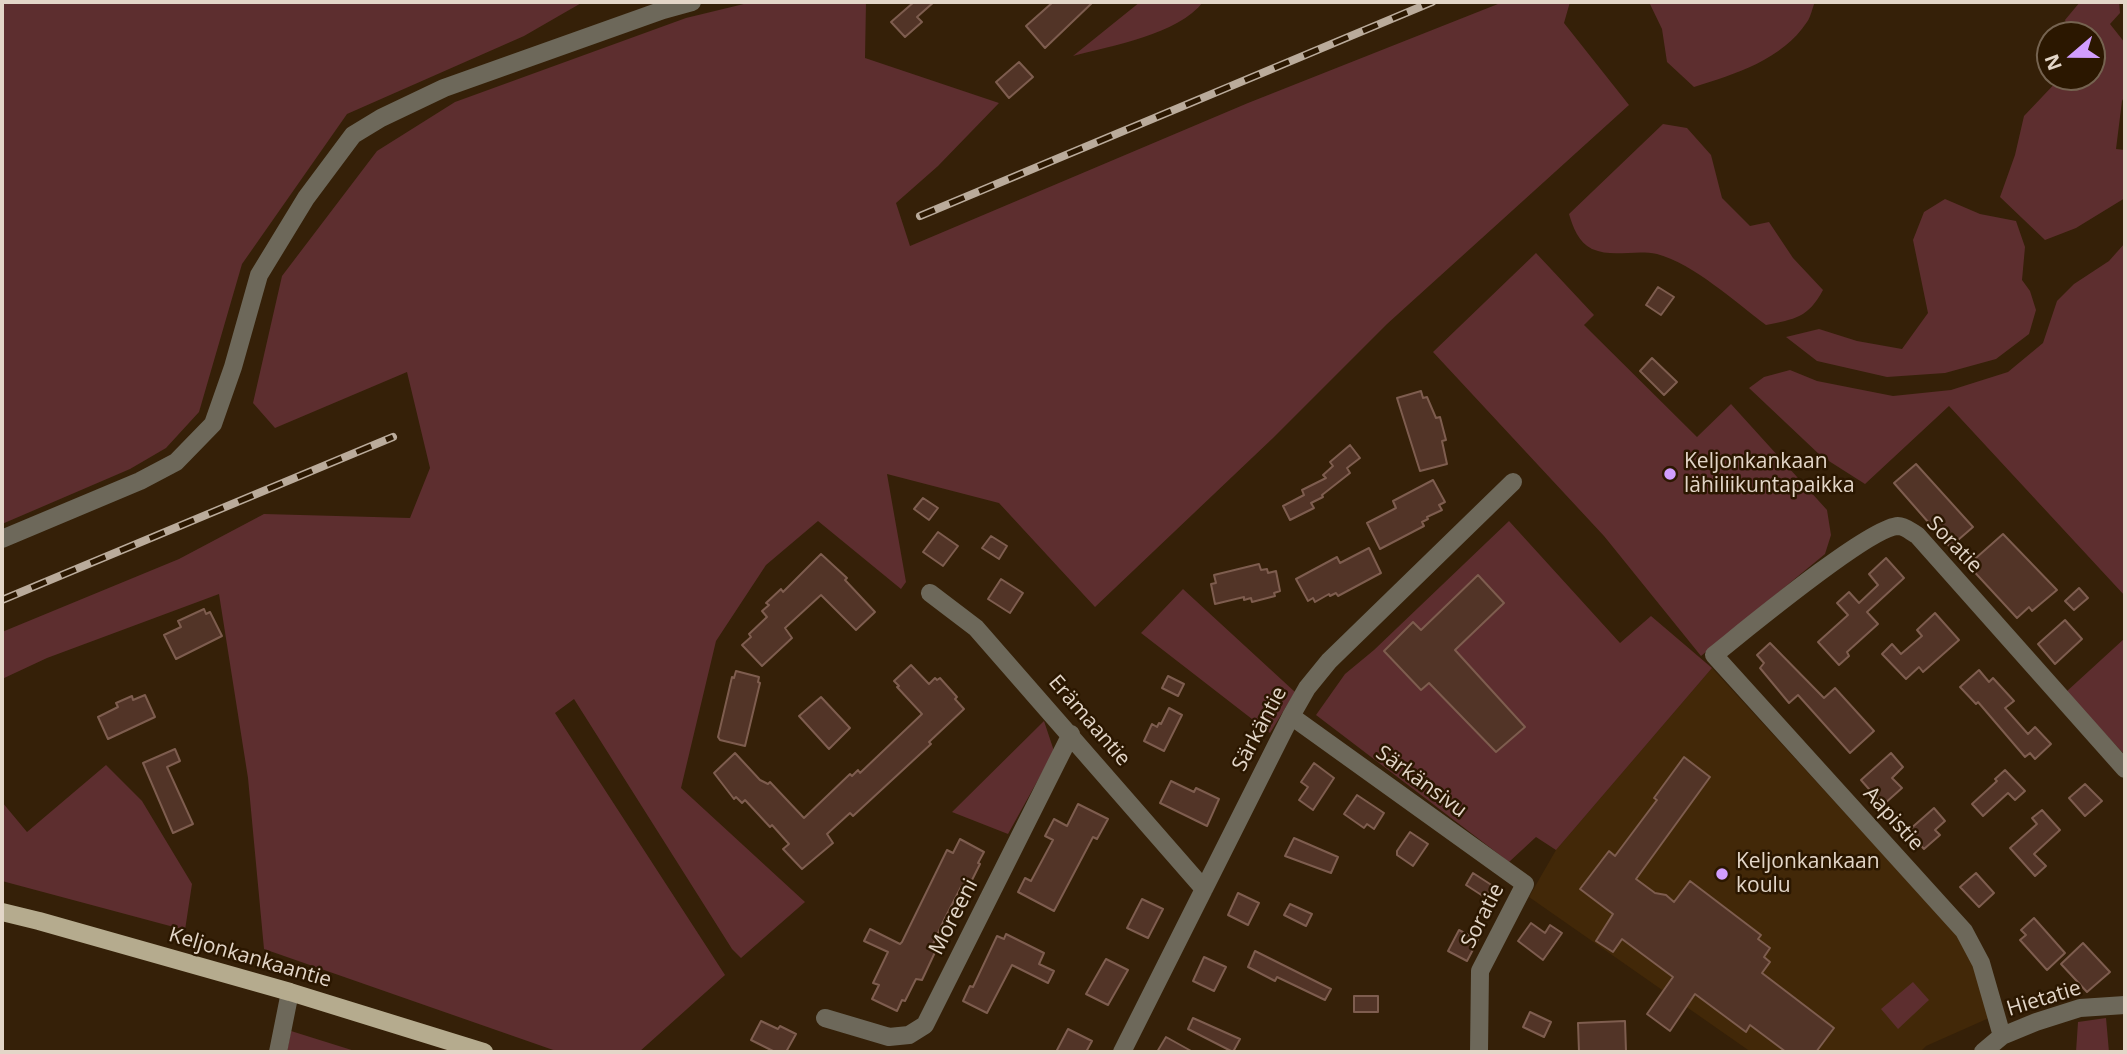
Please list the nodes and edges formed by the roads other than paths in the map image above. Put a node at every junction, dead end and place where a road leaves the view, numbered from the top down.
1 (692, 2) edge
2 (661, 6) edge
3 (1513, 482) dead end
4 (2, 539) edge
5 (930, 593) dead end
6 (1714, 655) joint
7 (1291, 716) junction
8 (1071, 734) junction
9 (2125, 769) edge
10 (1525, 884) joint
11 (1204, 889) junction
12 (2, 912) edge
13 (290, 992) junction
14 (2125, 1005) edge
15 (825, 1018) dead end
16 (2001, 1036) junction
17 (278, 1052) edge
18 (484, 1052) edge
19 (1122, 1052) edge
20 (1479, 1052) edge
21 (1983, 1052) edge

1 - 2 street
2 - 4 street
3 - 7 street, Särkäntie
5 - 8 street, Erämaantie
6 - 9 street, Soratie
6 - 16 street, Aapistie
7 - 10 street, Särkänsivu
7 - 11 street, Särkäntie
8 - 11 street, Erämaantie
8 - 15 street, Moreeni
10 - 20 street, Soratie
11 - 19 street, Särkäntie
12 - 13 main road, Keljonkankaantie
13 - 17 street
13 - 18 main road, Keljonkankaantie
14 - 16 street, Hietatie
16 - 21 street, Hietatie

